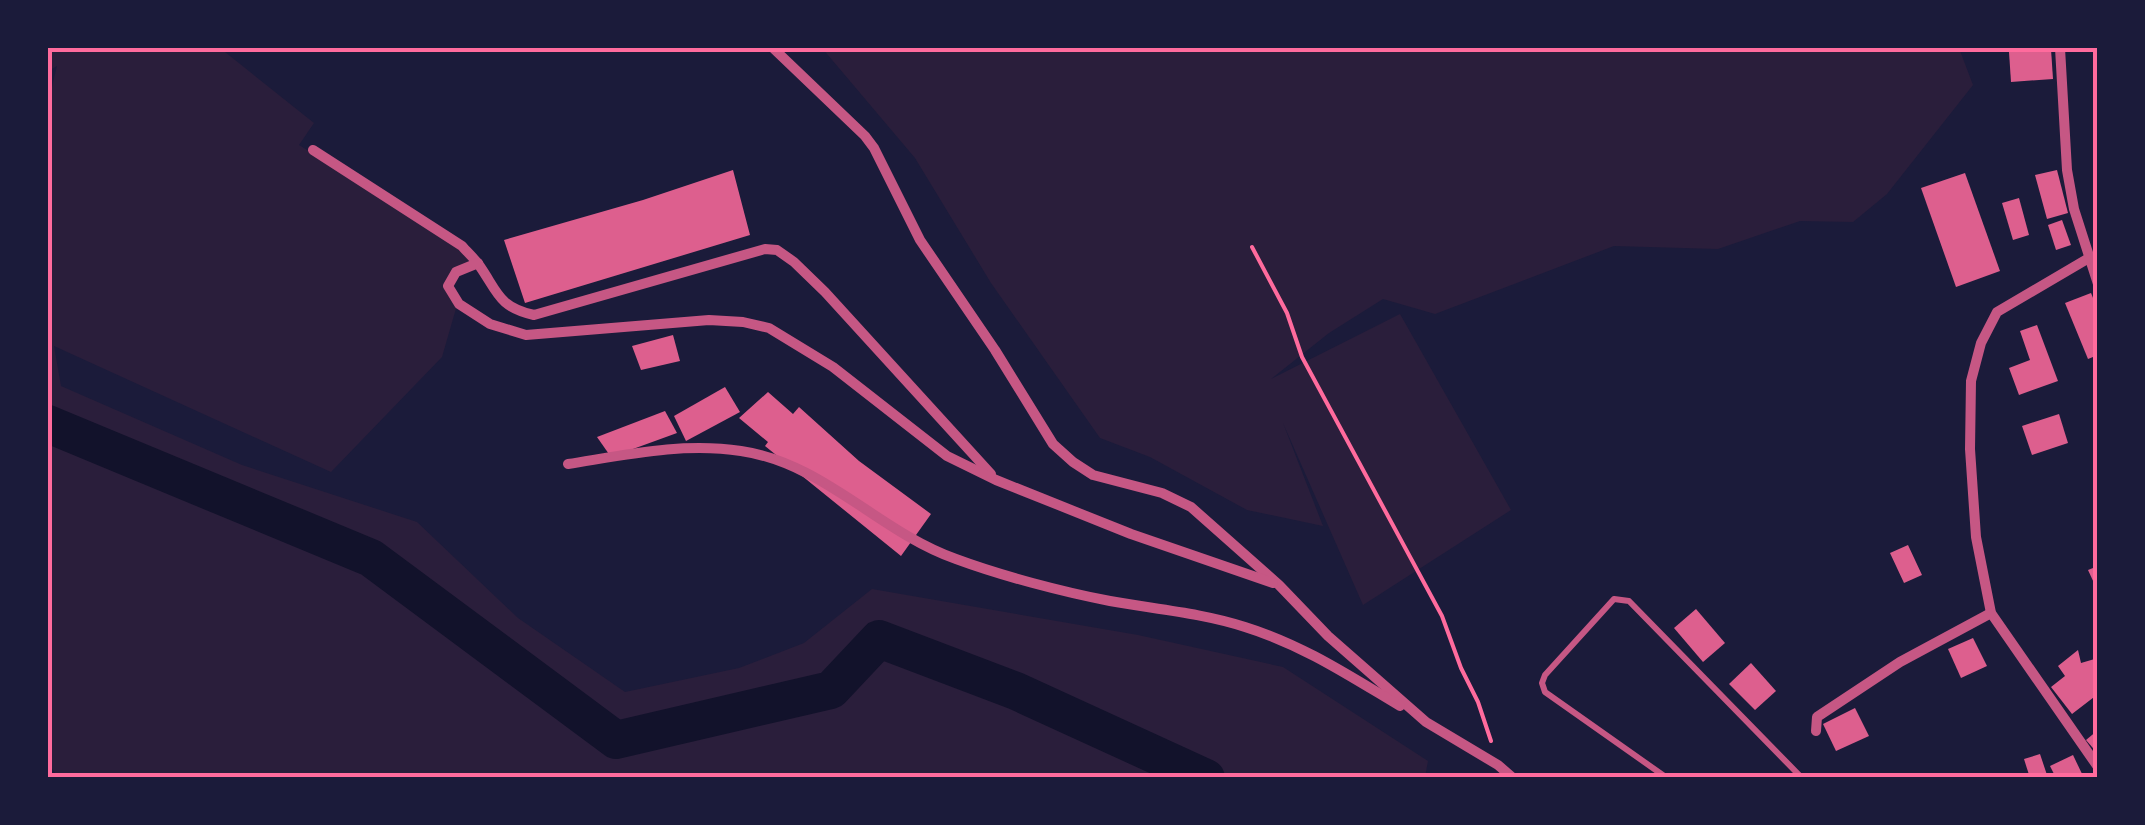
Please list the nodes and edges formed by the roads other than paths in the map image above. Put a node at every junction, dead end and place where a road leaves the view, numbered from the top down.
1 (773, 48) edge
2 (2060, 48) edge
3 (313, 150) dead end
4 (2089, 258) junction
5 (478, 263) junction
6 (2098, 284) edge
7 (568, 464) dead end
8 (996, 480) junction
9 (1279, 585) junction
10 (1991, 612) junction
11 (1426, 722) junction
12 (1816, 731) dead end
13 (2098, 767) edge
14 (1513, 778) edge
15 (1667, 778) edge
16 (1802, 778) edge

1 - 9 street
2 - 4 street
3 - 5 street
4 - 6 street
4 - 10 street
5 - 8 street
5 - 8 street
7 - 11 street
8 - 9 street
9 - 11 street
10 - 12 street
10 - 13 street
11 - 14 street
15 - 16 lane

